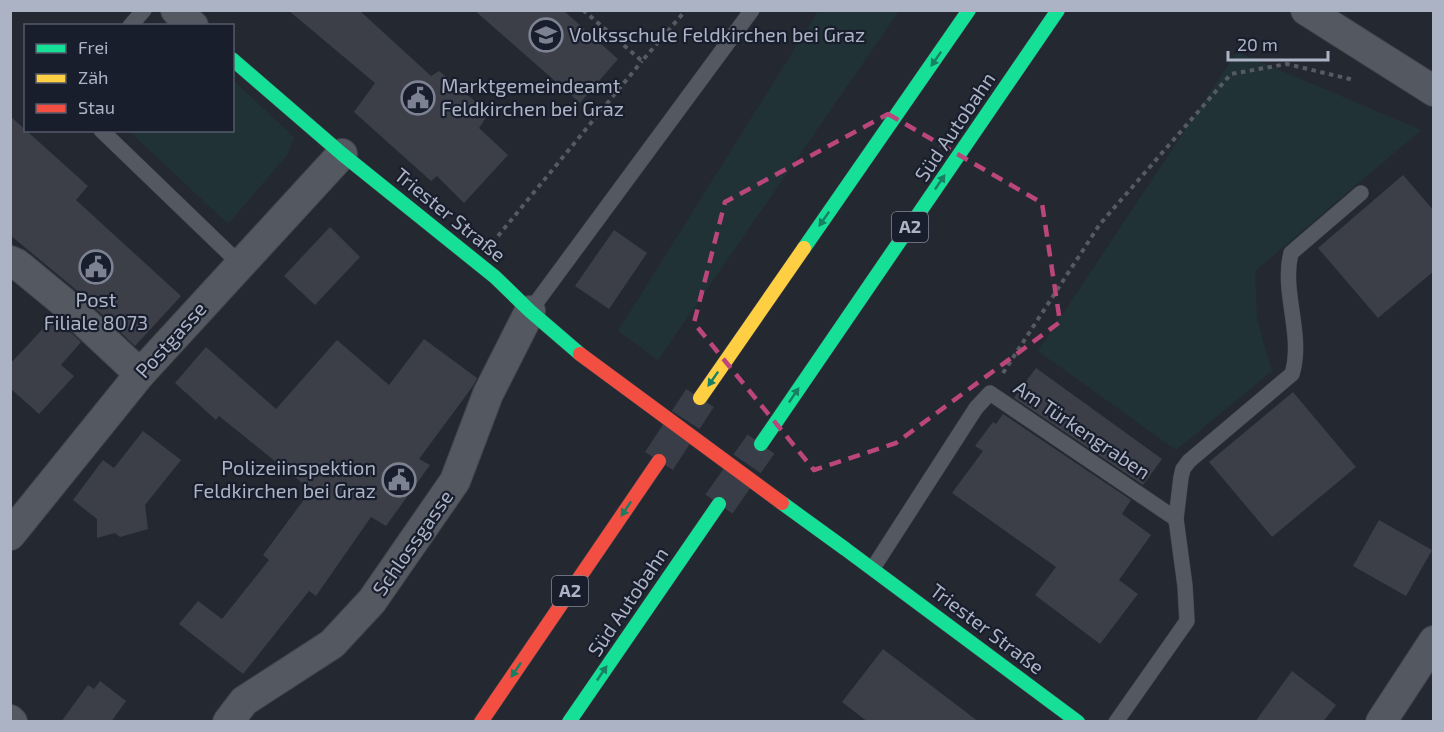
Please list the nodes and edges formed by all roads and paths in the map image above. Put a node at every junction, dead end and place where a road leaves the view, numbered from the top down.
1 (144, 10) edge
2 (176, 10) edge
3 (583, 10) edge
4 (686, 10) edge
5 (752, 10) edge
6 (969, 10) edge
7 (1058, 10) edge
8 (1306, 10) edge
9 (132, 24) edge
10 (191, 24) edge
11 (234, 61) edge
12 (642, 61) junction
13 (1354, 81) dead end
14 (1434, 90) edge
15 (103, 132) edge
16 (342, 154) junction
17 (1361, 193) dead end
18 (10, 261) edge
19 (477, 262) junction
20 (240, 264) junction
21 (530, 311) junction
22 (140, 374) junction
23 (990, 393) junction
24 (700, 398) tunnel mouth
25 (761, 444) tunnel mouth
26 (659, 460) tunnel mouth
27 (718, 504) tunnel mouth
28 (1176, 519) junction
29 (10, 535) edge
30 (873, 568) junction
31 (1434, 641) edge
32 (1068, 719) edge
33 (228, 722) edge
34 (481, 722) edge
35 (569, 722) edge
36 (1116, 722) edge
37 (1381, 722) edge

1 - 9 lane
2 - 10 street
3 - 12 path
4 - 12 path
5 - 21 lane
6 -> 24 main road
25 -> 7 main road, Süd Autobahn / A2
8 - 14 street
11 - 16 main road, Triester Straße
12 - 19 path
13 - 23 path
15 - 20 lane
16 - 19 main road, Triester Straße
16 - 20 street, Postgasse
17 - 28 lane, Am Türkengraben
18 - 22 street
19 - 21 main road, Triester Straße
20 - 22 street, Postgasse
21 - 30 main road, Triester Straße, bridge
21 - 33 street, Schlossgasse
22 - 29 street, Postgasse
23 - 28 lane, Am Türkengraben
23 - 30 lane, Am Türkengraben
26 -> 34 main road, A2
35 -> 27 main road, Süd Autobahn
28 - 36 lane, Am Türkengraben
30 - 32 main road, Triester Straße
31 - 37 street

